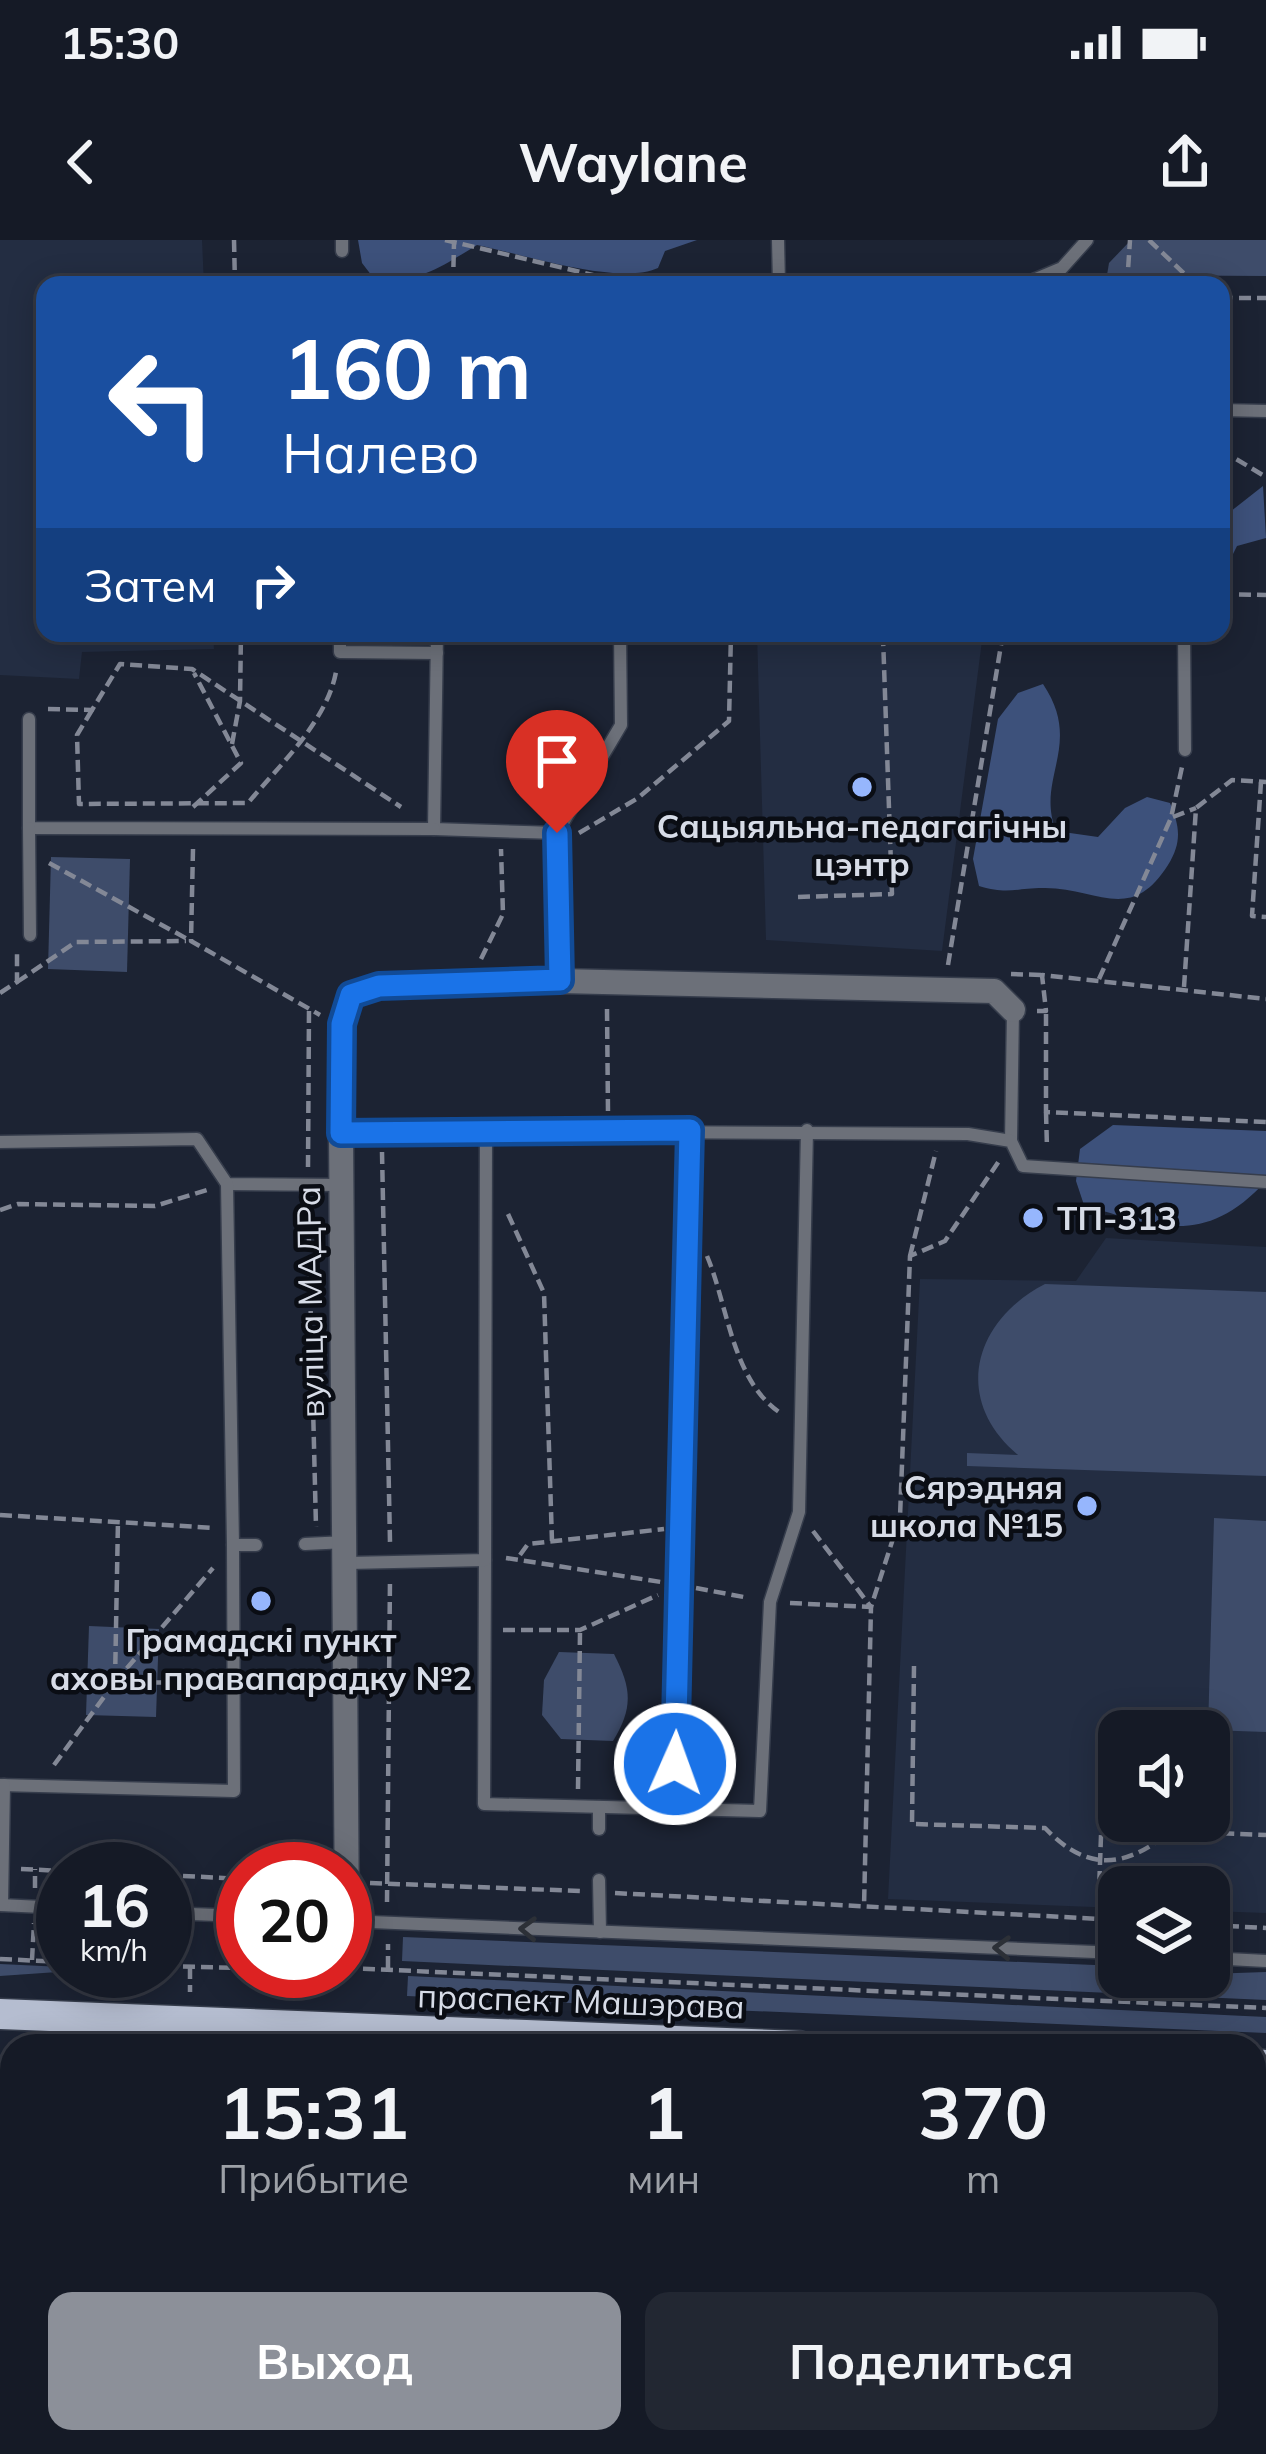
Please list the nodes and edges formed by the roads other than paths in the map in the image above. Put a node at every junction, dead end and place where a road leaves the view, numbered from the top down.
1 (778, 240) edge
2 (1087, 240) edge
3 (779, 276) edge
4 (1043, 276) edge
5 (1230, 410) edge
6 (1266, 410) edge
7 (340, 642) edge
8 (436, 642) edge
9 (620, 642) edge
10 (1184, 642) edge
11 (436, 652) junction
12 (30, 714) road end
13 (1186, 750) road end
14 (29, 828) junction
15 (434, 829) junction
16 (557, 833) junction
17 (30, 935) dead end
18 (560, 980) junction
19 (1013, 1010) joint
20 (690, 1130) junction
21 (808, 1130) junction
22 (486, 1131) junction
23 (341, 1133) junction
24 (1011, 1141) junction
25 (0, 1142) edge
26 (1266, 1183) edge
27 (226, 1184) junction
28 (341, 1185) junction
29 (310, 1544) road end
30 (233, 1545) junction
31 (256, 1545) dead end
32 (348, 1552) junction
33 (484, 1560) junction
34 (2, 1785) edge
35 (599, 1807) junction
36 (674, 1808) junction
37 (599, 1829) dead end
38 (347, 1842) edge
39 (3, 1868) edge
40 (599, 1886) road end
41 (1, 1905) edge
42 (36, 1907) edge
43 (372, 1922) edge
44 (600, 1932) junction
45 (1098, 1951) edge
46 (1230, 1959) edge
47 (1266, 1961) edge
48 (0, 2014) edge
49 (499, 2034) edge

1 - 3 lane
2 - 4 lane
5 - 6 lane
7 - 11 lane
8 - 11 lane
9 - 16 lane
10 - 13 lane
11 - 15 lane
12 - 14 lane
14 - 15 lane
14 - 17 lane
15 - 16 lane
16 - 18 lane
18 - 19 street
18 - 23 street, вуліца МАДРа
19 - 24 lane
20 - 21 lane
20 - 22 lane
20 - 36 lane
21 - 24 lane
21 - 36 lane
22 - 23 lane
22 - 33 lane
23 - 28 street, вуліца МАДРа
24 - 26 lane
25 - 27 lane
27 - 28 lane
27 - 30 lane
28 - 32 street, вуліца МАДРа
29 - 32 lane
30 - 31 lane
30 - 34 lane
32 - 33 lane
32 - 38 street, вуліца МАДРа
33 - 35 lane
34 - 39 lane
35 - 36 lane
35 - 37 lane
39 - 41 lane
40 - 44 lane
41 - 42 lane
44 -> 43 lane
45 -> 44 lane
46 - 47 lane
48 - 49 main road, праспект Машэрава

